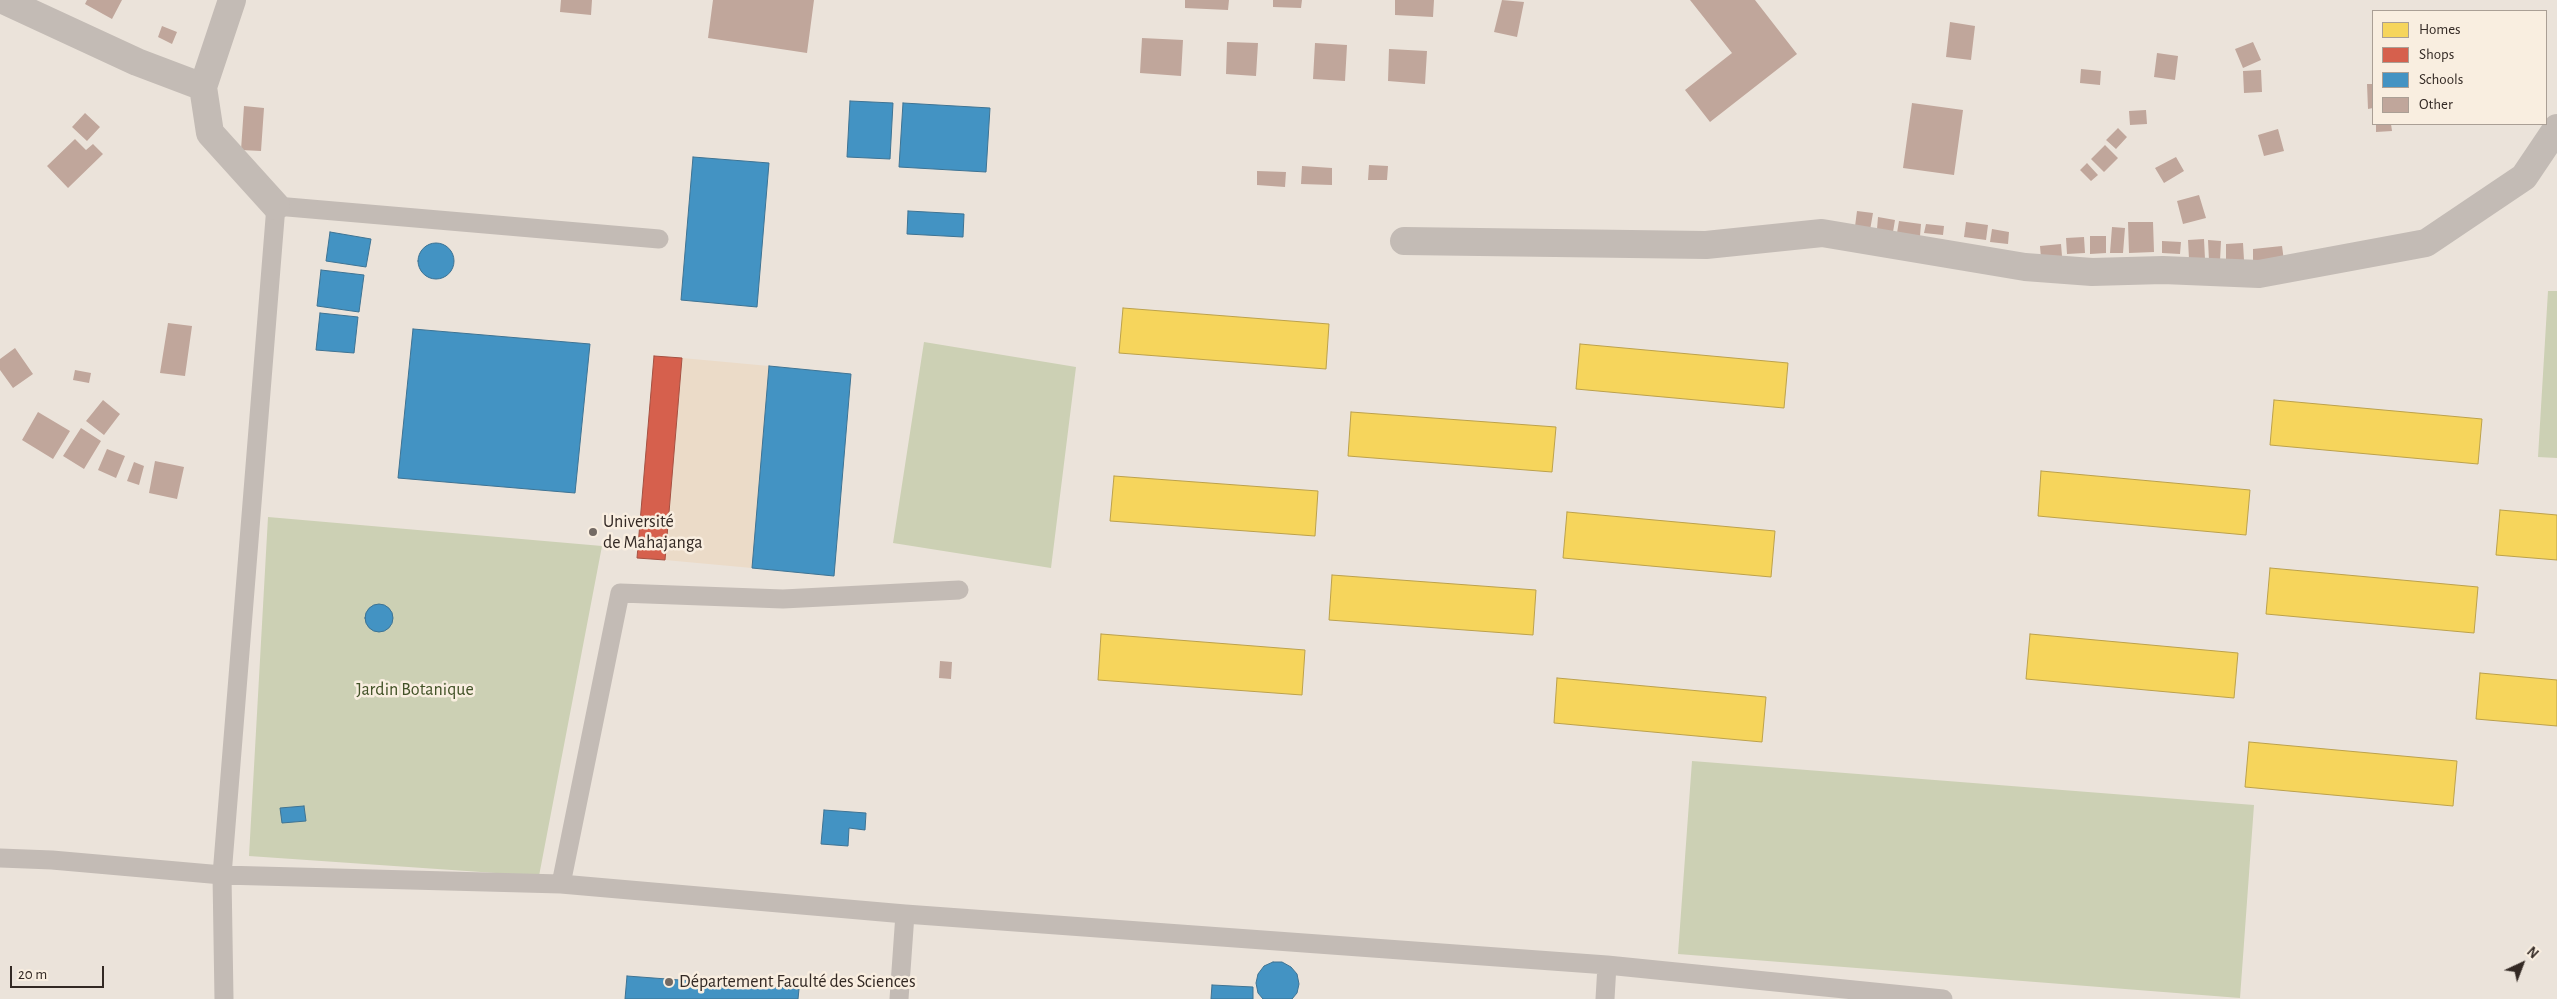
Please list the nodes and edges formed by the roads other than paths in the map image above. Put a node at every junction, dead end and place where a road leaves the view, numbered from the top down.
1 (4, 0) edge
2 (232, 0) edge
3 (203, 87) junction
4 (2557, 128) edge
5 (276, 206) junction
6 (659, 239) dead end
7 (1404, 242) dead end
8 (959, 590) dead end
9 (0, 858) edge
10 (222, 875) junction
11 (561, 884) junction
12 (905, 914) junction
13 (1607, 965) junction
14 (224, 999) edge
15 (899, 999) edge
16 (1605, 999) edge
17 (1943, 999) edge

1 - 3 street
2 - 3 street
3 - 5 street
4 - 7 street
5 - 6 lane
5 - 10 lane
8 - 11 lane
9 - 10 lane
10 - 11 lane
10 - 14 lane
11 - 12 lane
12 - 13 lane
12 - 15 lane
13 - 16 lane
13 - 17 lane

